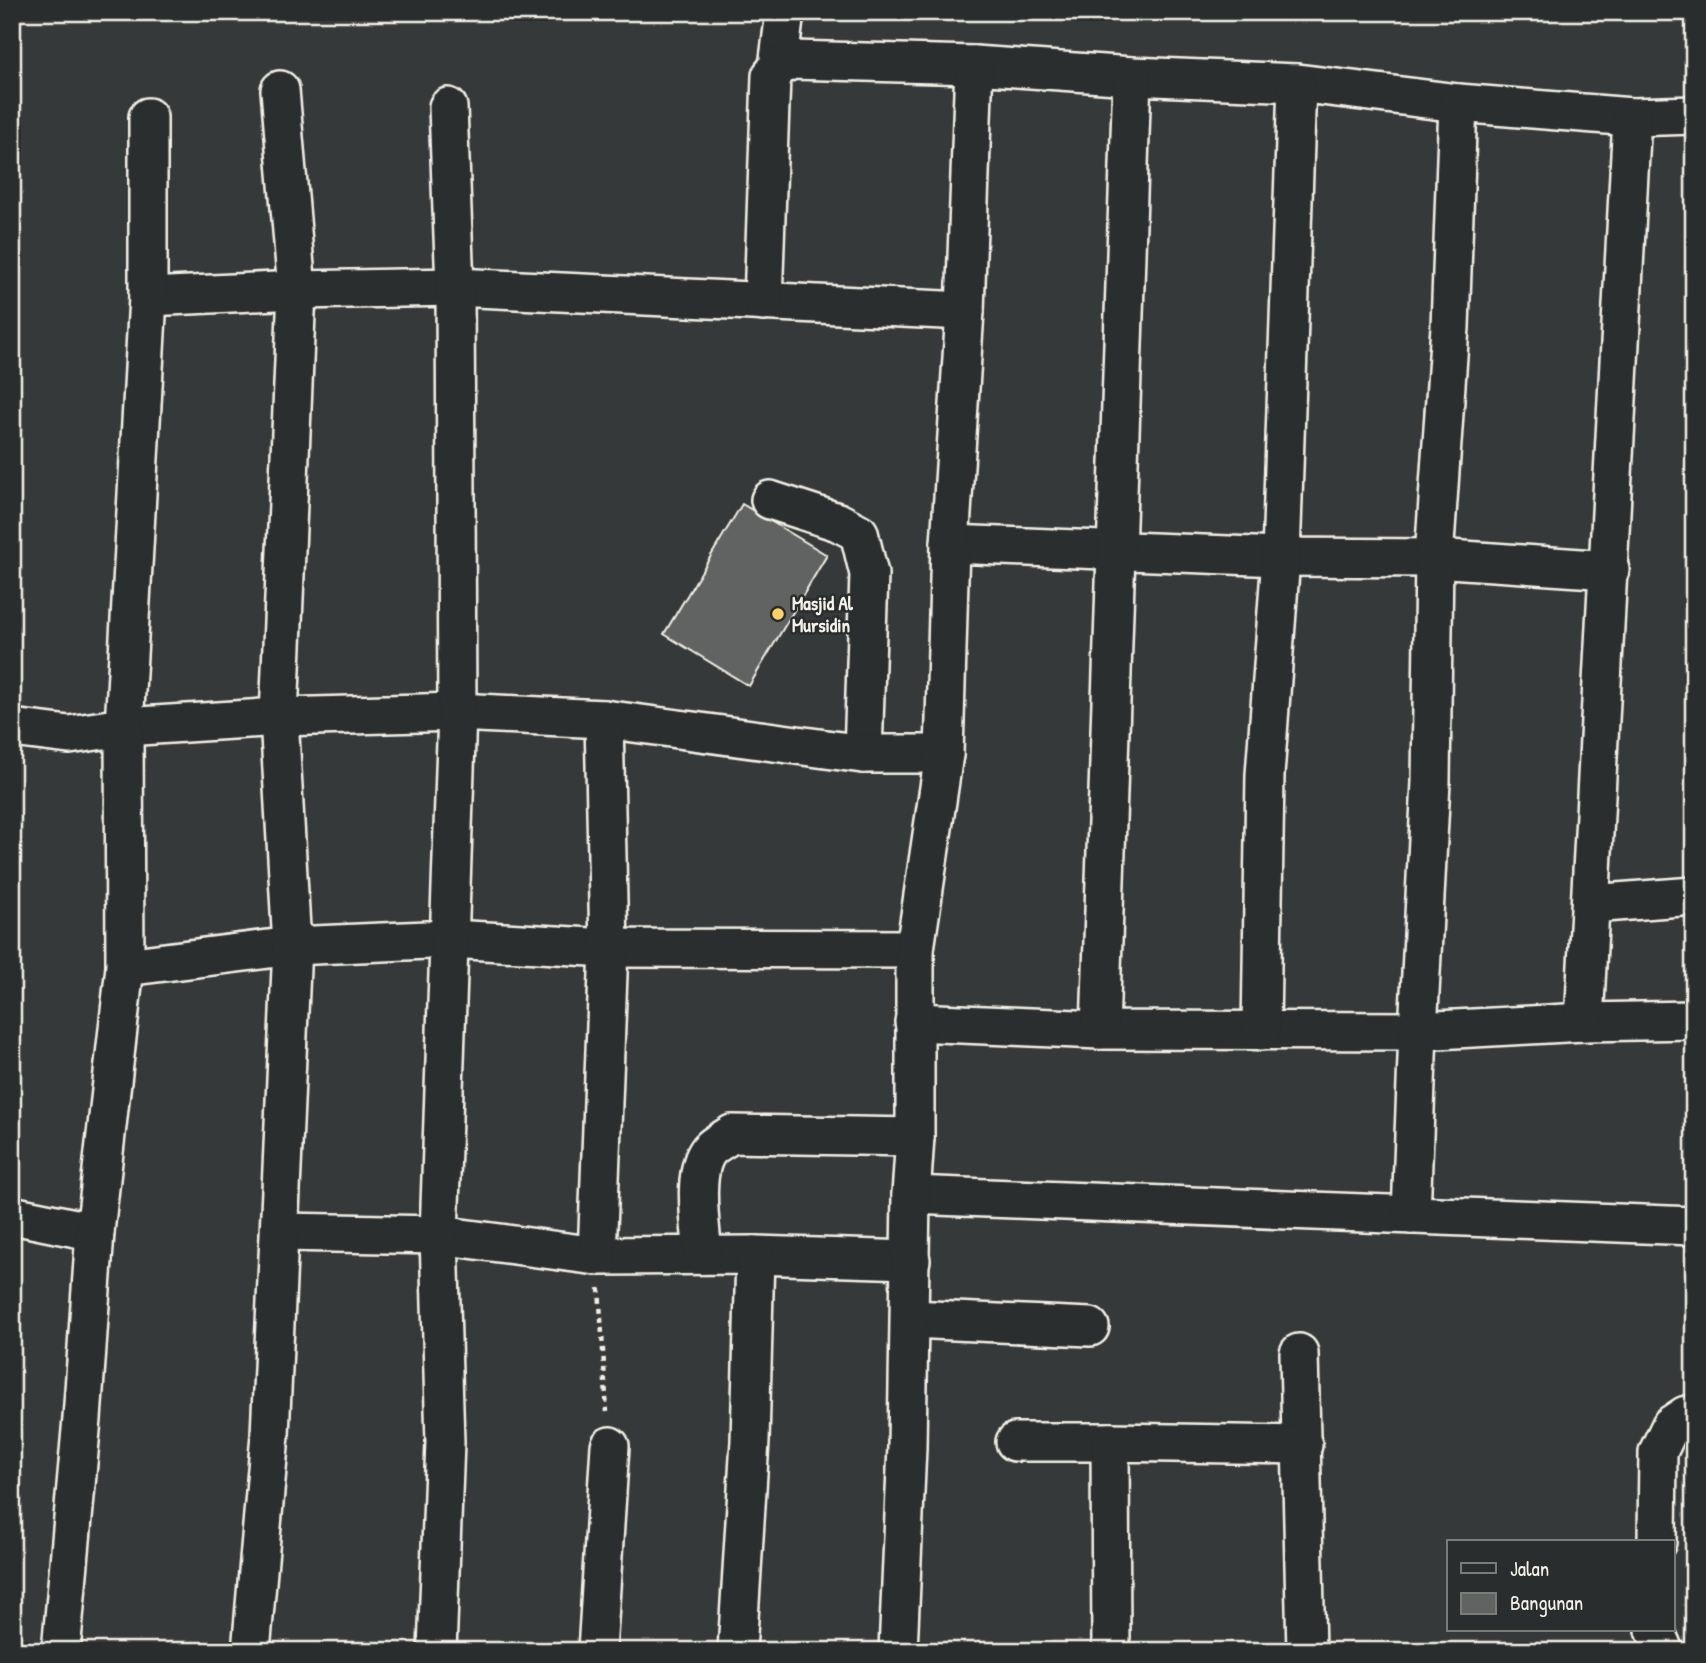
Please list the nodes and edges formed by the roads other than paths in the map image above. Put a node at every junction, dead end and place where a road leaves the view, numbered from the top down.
1 (785, 12) edge
2 (974, 65) junction
3 (778, 67) junction
4 (1132, 76) junction
5 (1297, 83) junction
6 (280, 90) dead end
7 (1458, 103) junction
8 (448, 107) dead end
9 (1694, 115) edge
10 (148, 117) dead end
11 (1632, 117) junction
12 (455, 287) junction
13 (298, 290) junction
14 (148, 297) junction
15 (763, 302) junction
16 (965, 311) junction
17 (770, 500) dead end
18 (950, 544) junction
19 (1114, 552) junction
20 (1281, 557) junction
21 (1434, 558) junction
22 (1610, 570) junction
23 (457, 712) junction
24 (279, 717) junction
25 (604, 719) junction
26 (124, 727) junction
27 (12, 729) edge
28 (863, 754) junction
29 (944, 754) junction
30 (1694, 896) edge
31 (1591, 904) junction
32 (450, 939) junction
33 (292, 946) junction
34 (609, 948) junction
35 (915, 949) junction
36 (125, 967) junction
37 (1694, 1020) edge
38 (914, 1022) junction
39 (1584, 1022) junction
40 (1100, 1030) junction
41 (1261, 1031) junction
42 (1418, 1031) junction
43 (915, 1137) junction
44 (911, 1195) junction
45 (12, 1215) edge
46 (1412, 1215) junction
47 (1694, 1226) edge
48 (95, 1232) junction
49 (281, 1232) junction
50 (439, 1235) junction
51 (703, 1255) junction
52 (755, 1255) junction
53 (597, 1256) junction
54 (911, 1260) junction
55 (910, 1318) junction
56 (1090, 1327) dead end
57 (1299, 1353) dead end
58 (1694, 1414) edge
59 (1015, 1442) dead end
60 (1110, 1442) junction
61 (1303, 1445) junction
62 (610, 1446) road end
63 (1657, 1540) edge
64 (1656, 1632) edge
65 (61, 1651) edge
66 (251, 1651) edge
67 (437, 1651) edge
68 (597, 1651) edge
69 (737, 1651) edge
70 (898, 1651) edge
71 (1111, 1651) edge
72 (1306, 1651) edge
73 (1664, 1651) edge

1 - 3 street
2 - 3 street
2 - 4 street
2 - 16 street
3 - 15 street
4 - 5 street
4 - 19 street
5 - 7 street
5 - 20 street
6 - 13 street
7 - 11 street
7 - 21 street
8 - 12 street
9 - 11 street
10 - 14 street
11 - 22 street
12 - 13 street
12 - 15 street
12 - 23 street
13 - 14 street
13 - 24 street
14 - 26 street
15 - 16 street
16 - 18 street
17 - 28 street
18 - 19 street
18 - 29 street
19 - 20 street
19 - 40 street
20 - 21 street
20 - 41 street
21 - 22 street
21 - 42 street
22 - 31 street
23 - 24 street
23 - 25 street
23 - 32 street
24 - 26 street
24 - 33 street
25 - 28 street
25 - 34 street
26 - 27 street
26 - 36 street
28 - 29 street
29 - 35 street
30 - 31 street
31 - 39 street
32 - 33 street
32 - 34 street
32 - 50 street
33 - 36 street
33 - 49 street
34 - 35 street
34 - 53 street
35 - 38 street
36 - 48 street
37 - 39 street
38 - 40 street
38 - 43 street
39 - 42 street
40 - 41 street
41 - 42 street
42 - 46 street
43 - 44 street
43 - 51 street
44 - 46 street
44 - 54 street
45 - 48 street
46 - 47 street
48 - 65 street
49 - 50 street
49 - 66 street
50 - 53 street
50 - 67 street
51 - 52 street
51 - 53 street
52 - 54 street
52 - 69 street
54 - 55 street
55 - 56 street
55 - 70 street
57 - 61 street
58 - 63 street
59 - 60 street
60 - 61 street
60 - 71 street
61 - 72 street
62 - 68 street
64 - 73 street

